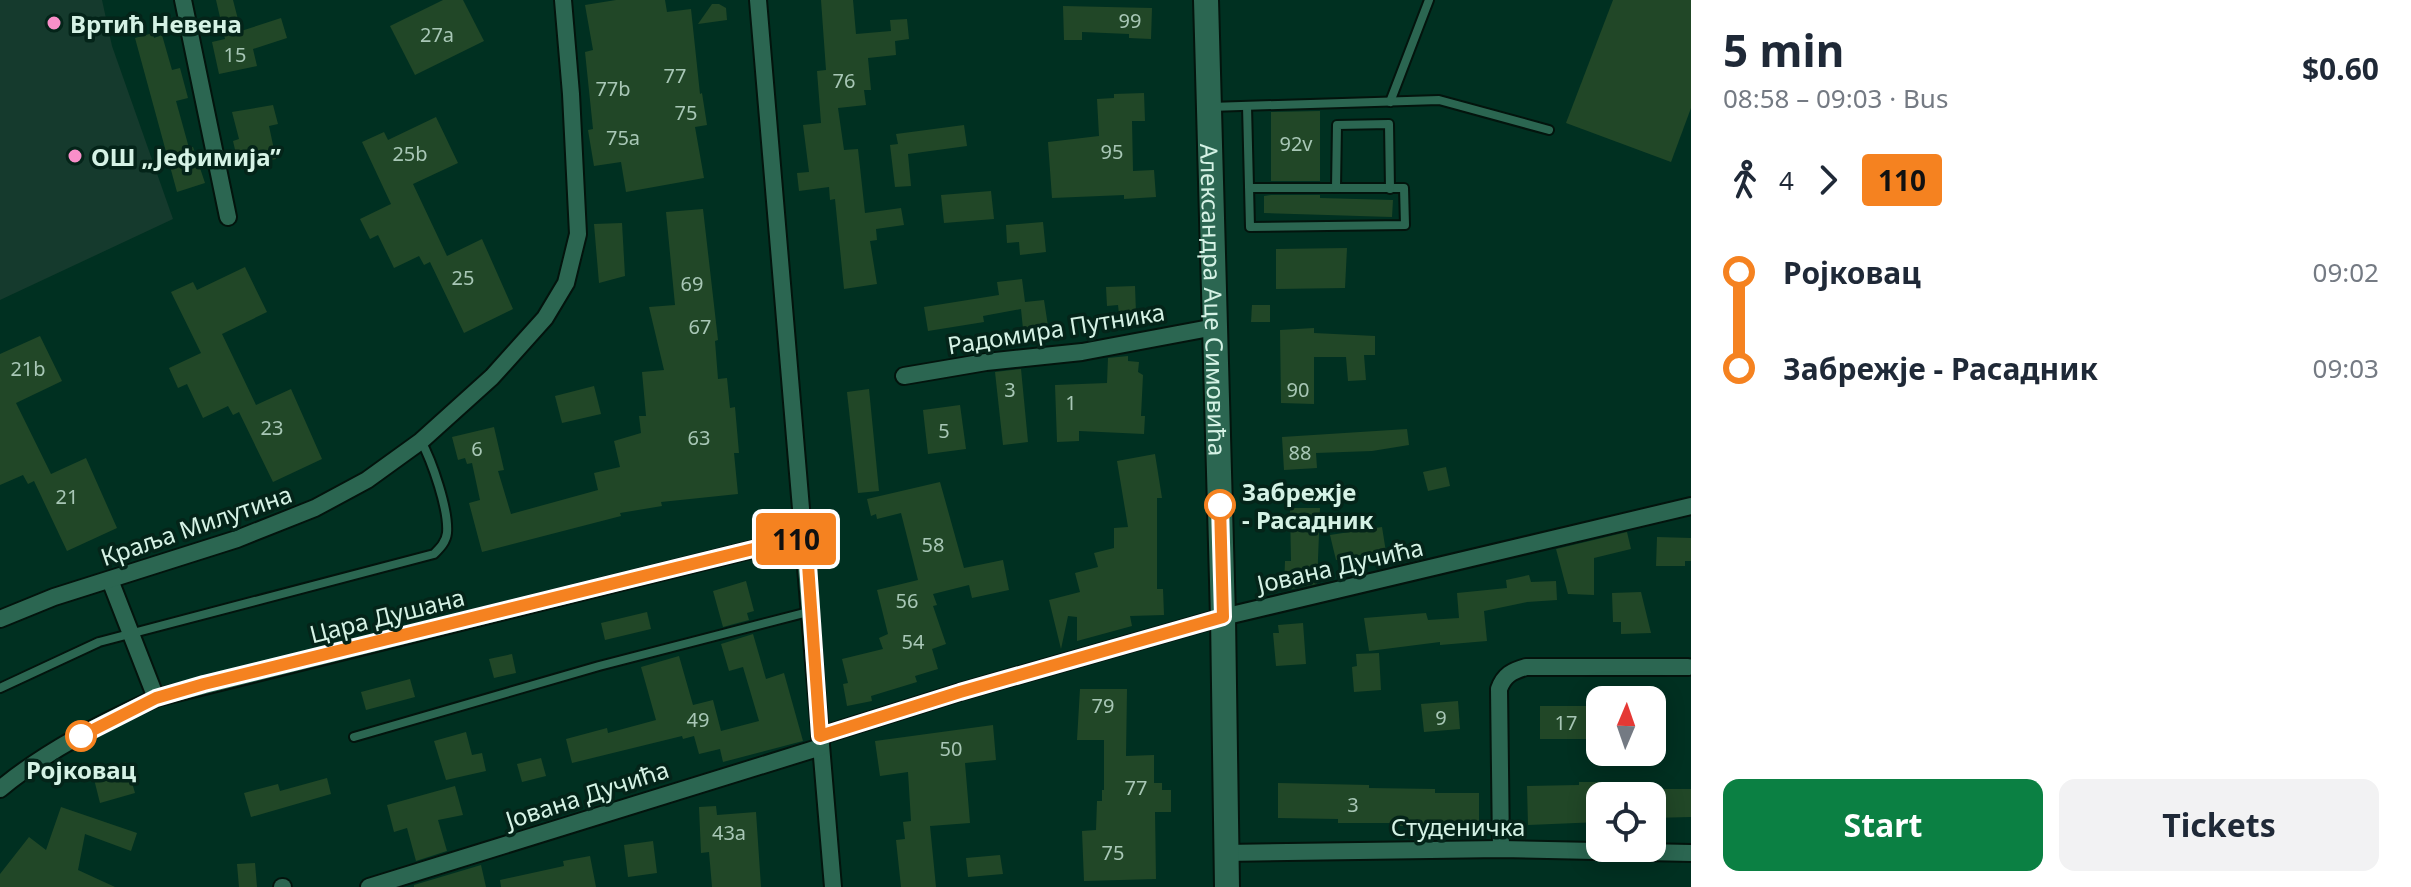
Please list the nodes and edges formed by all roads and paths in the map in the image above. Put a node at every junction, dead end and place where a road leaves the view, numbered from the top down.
1 (183, 0) edge
2 (563, 0) edge
3 (758, 0) edge
4 (1206, 0) edge
5 (1429, 0) edge
6 (1390, 102) junction
7 (1247, 106) junction
8 (1209, 107) junction
9 (1549, 130) dead end
10 (1249, 188) junction
11 (1336, 188) junction
12 (1390, 189) junction
13 (228, 217) dead end
14 (1215, 327) junction
15 (904, 376) dead end
16 (421, 441) junction
17 (1691, 506) edge
18 (806, 536) junction
19 (110, 580) junction
20 (812, 611) junction
21 (1223, 617) junction
22 (0, 619) edge
23 (130, 632) junction
24 (1688, 667) dead end
25 (0, 688) edge
26 (156, 698) junction
27 (354, 737) dead end
28 (820, 741) junction
29 (0, 789) edge
30 (1501, 849) junction
31 (1225, 853) junction
32 (1691, 853) edge
33 (369, 887) edge
34 (833, 887) edge
35 (1227, 887) edge

1 - 13 street
2 - 16 street, Краља Милутина
3 - 18 street
4 - 8 street, Александра Аце Симовића
5 - 6 lane
6 - 7 lane
6 - 9 lane
7 - 8 lane
7 - 10 lane
8 - 14 street, Александра Аце Симовића
10 - 11 lane
10 - 12 lane
11 - 12 lane
11 - 12 lane
14 - 15 street, Радомира Путника
14 - 21 street, Александра Аце Симовића
16 - 19 street, Краља Милутина
16 - 23 lane
17 - 21 street, Јована Дучића
18 - 20 street
18 - 26 street, Цара Душана
19 - 22 street, Краља Милутина
19 - 23 street
20 - 27 lane
20 - 28 street
21 - 28 street, Јована Дучића
21 - 31 street, Александра Аце Симовића
23 - 25 lane
23 - 26 street
24 - 30 street
26 - 29 street, Цара Душана
28 - 33 street, Јована Дучића
28 - 34 street
30 - 31 street, Студеничка
30 - 32 street, Студеничка
31 - 35 street, Александра Аце Симовића

